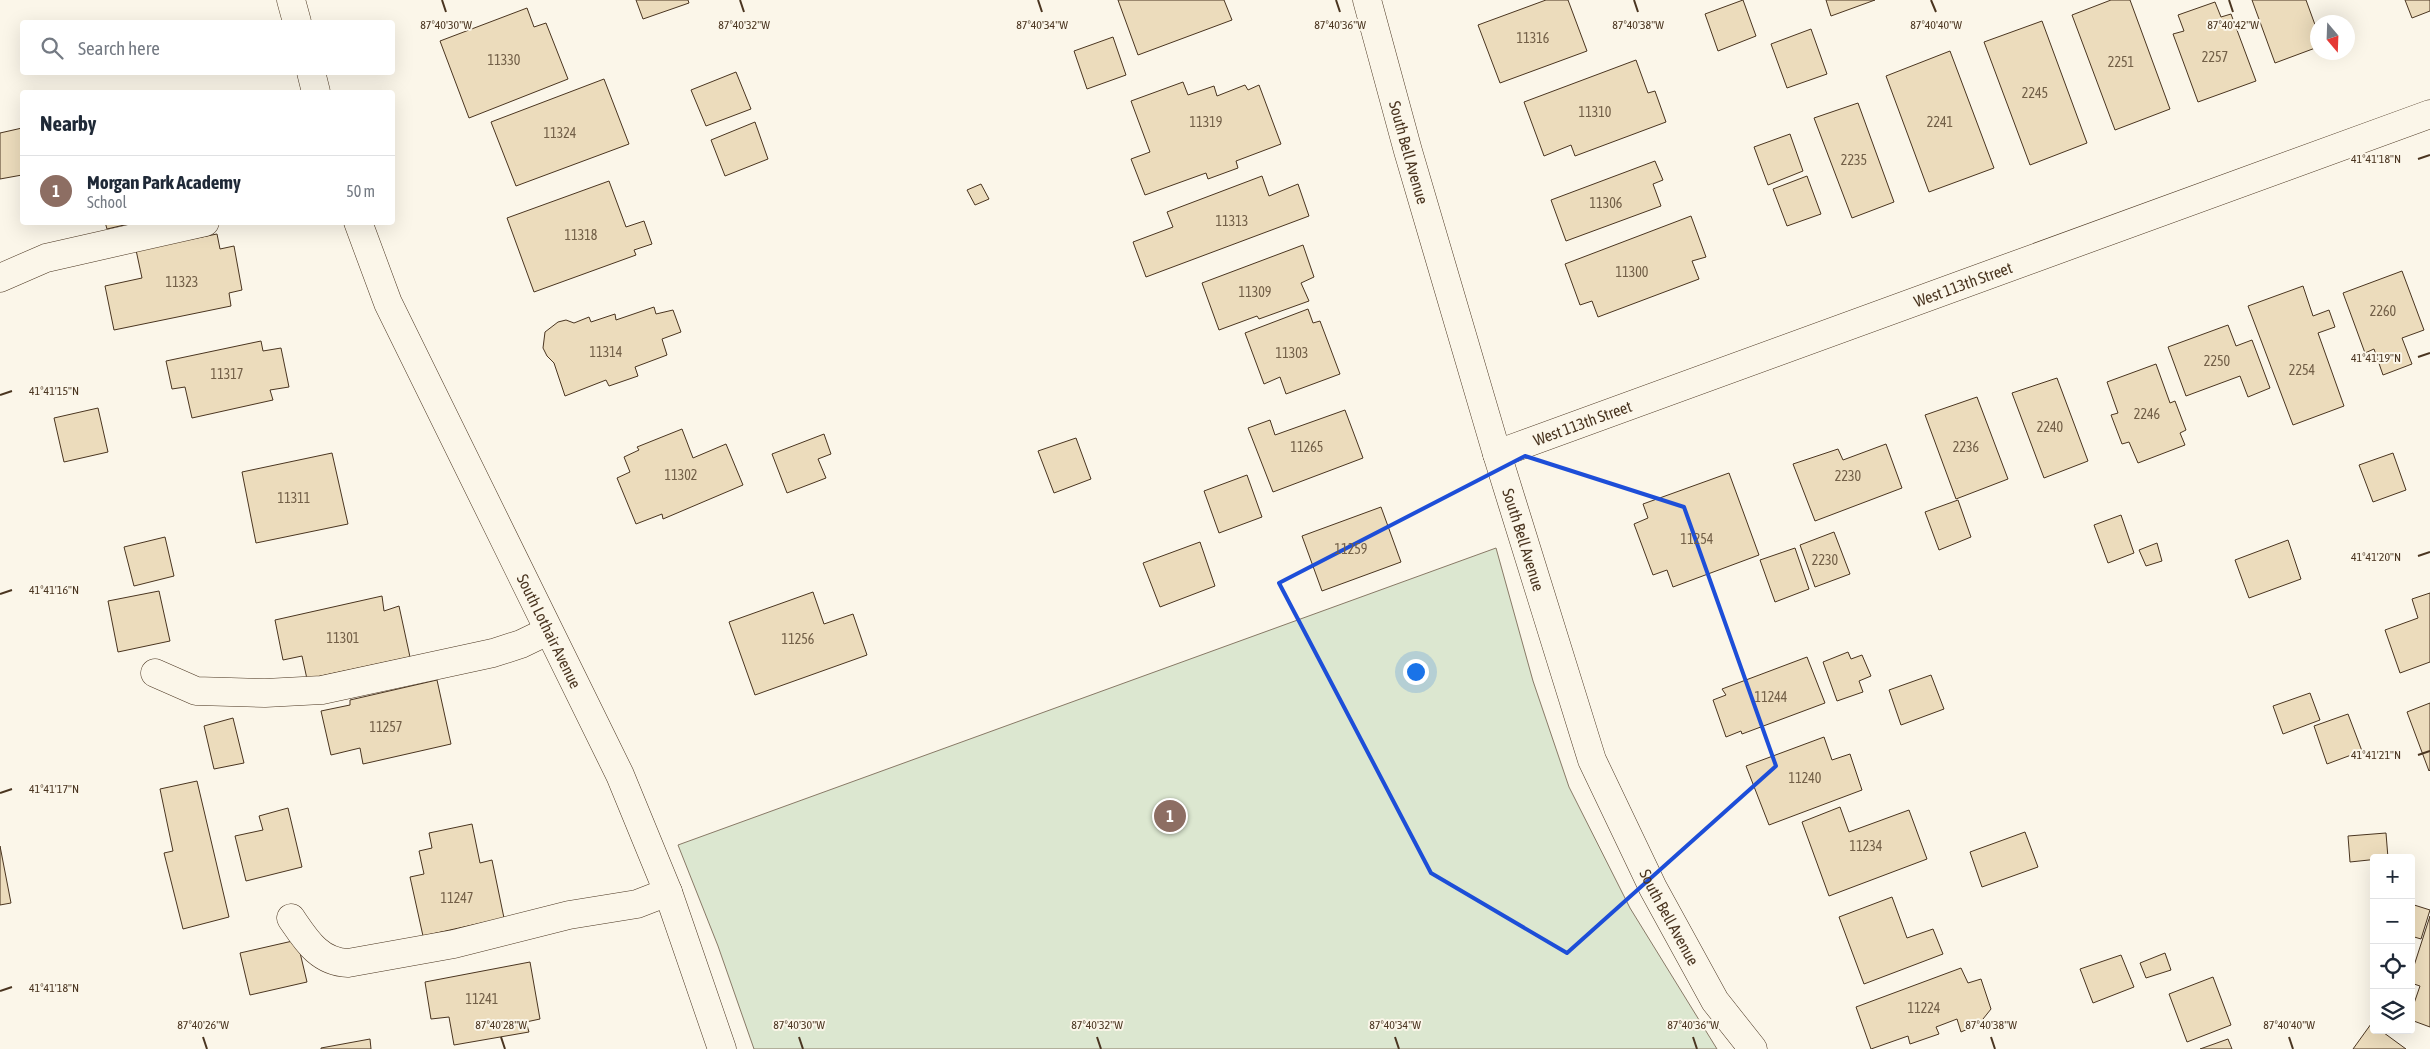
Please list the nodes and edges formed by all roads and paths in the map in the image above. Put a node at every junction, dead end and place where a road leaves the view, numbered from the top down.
1 (291, 0) edge
2 (1367, 0) edge
3 (296, 20) edge
4 (312, 75) edge
5 (316, 90) edge
6 (2430, 114) edge
7 (192, 225) edge
8 (359, 225) edge
9 (0, 278) edge
10 (1498, 454) junction
11 (548, 631) junction
12 (155, 673) dead end
13 (668, 892) junction
14 (291, 918) dead end
15 (722, 1049) edge
16 (1753, 1049) edge

1 - 3 street
2 - 10 street, South Bell Avenue
4 - 5 street
6 - 10 street, West 113th Street
7 - 9 street
8 - 11 street, South Lothair Avenue
10 - 16 street, South Bell Avenue
11 - 12 street
11 - 13 street, South Lothair Avenue
13 - 14 street
13 - 15 street, South Lothair Avenue

